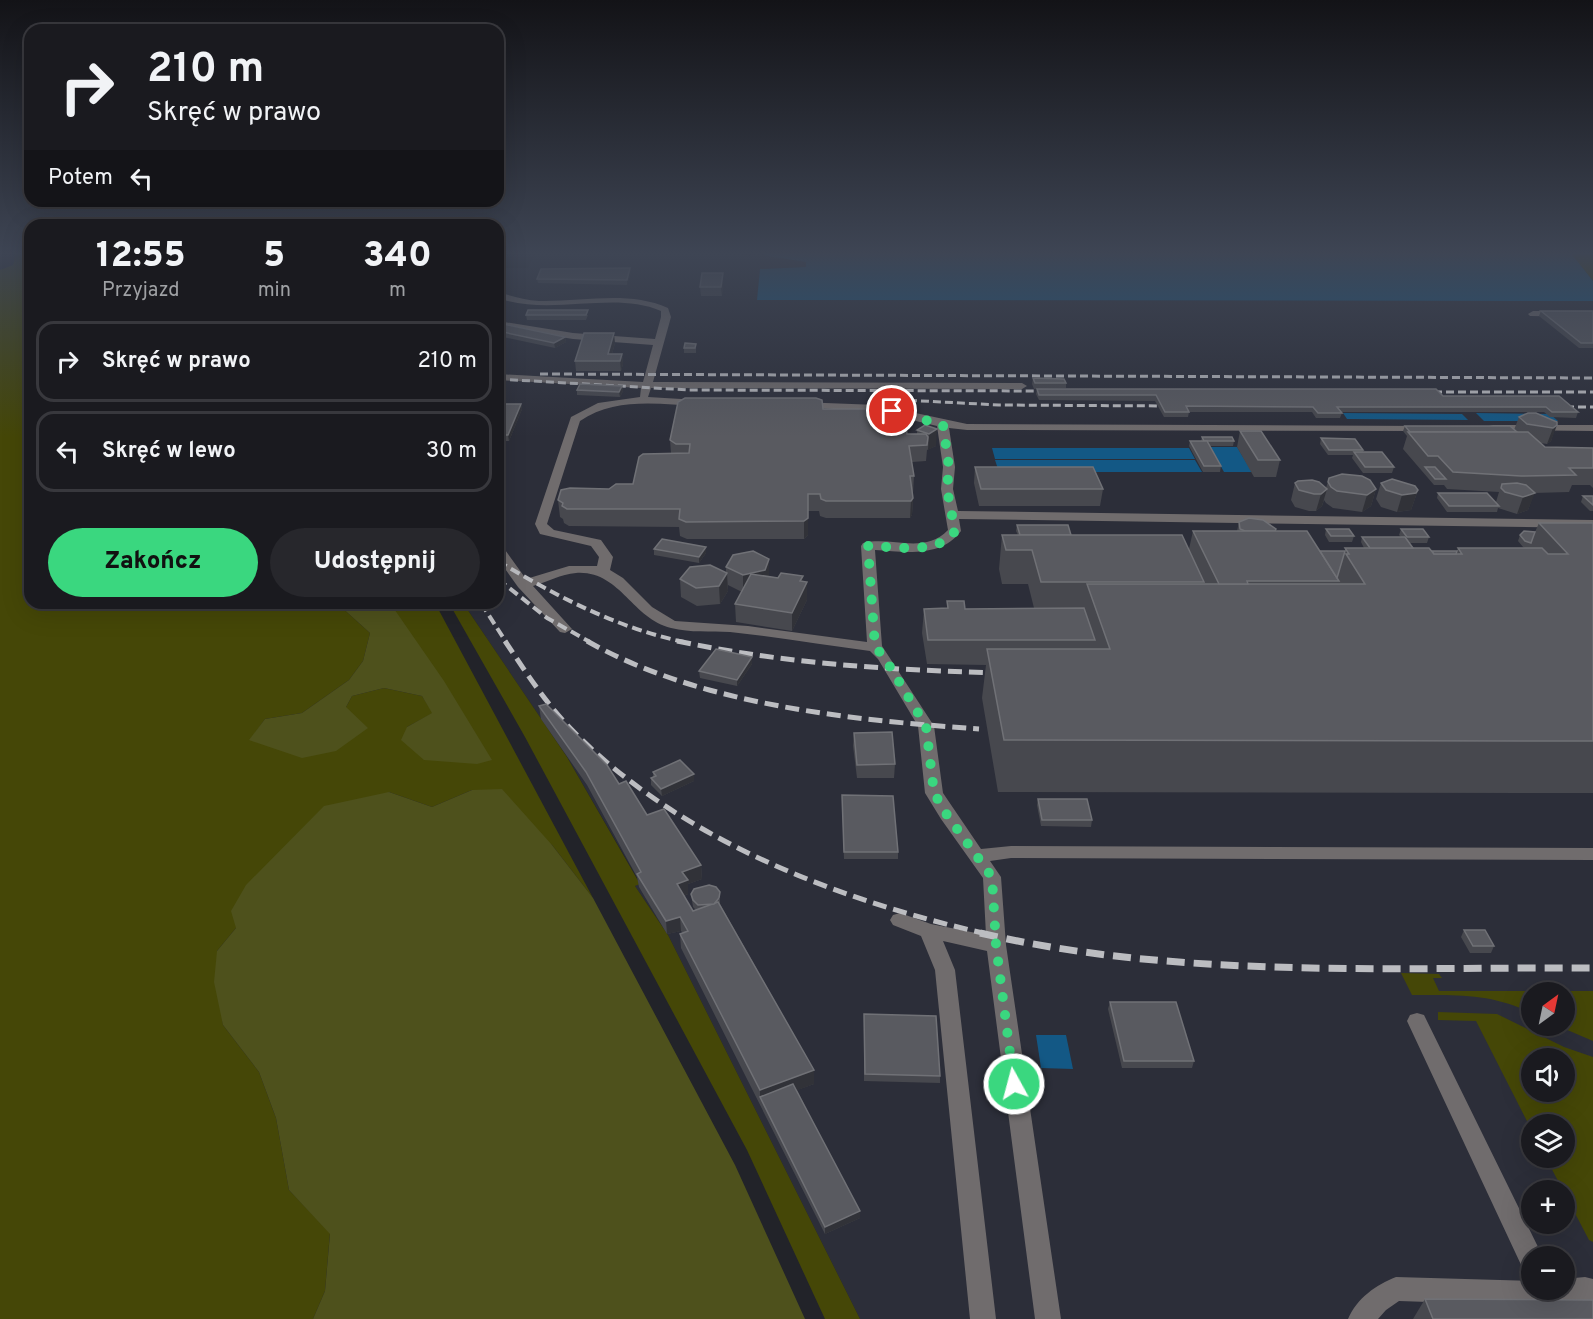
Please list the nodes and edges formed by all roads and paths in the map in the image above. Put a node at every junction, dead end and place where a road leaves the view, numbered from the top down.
1 (666, 314) edge
2 (1533, 314) dead end
3 (1593, 315) edge
4 (504, 325) edge
5 (660, 342) junction
6 (504, 377) edge
7 (646, 385) junction
8 (1022, 386) dead end
9 (643, 402) junction
10 (711, 403) edge
11 (790, 404) edge
12 (943, 425) junction
13 (1440, 428) edge
14 (1475, 428) edge
15 (1593, 428) edge
16 (953, 515) junction
17 (1593, 524) edge
18 (504, 558) edge
19 (603, 571) junction
20 (524, 584) junction
21 (565, 629) dead end
22 (875, 647) junction
23 (1593, 854) edge
24 (978, 856) junction
25 (900, 920) dead end
26 (929, 931) junction
27 (996, 945) junction
28 (1417, 1021) dead end
29 (1525, 1246) edge
30 (1575, 1290) edge
31 (1593, 1291) edge
32 (1521, 1292) edge
33 (983, 1319) edge
34 (1048, 1319) edge
35 (1361, 1319) edge

1 - 5 lane
2 - 3 lane
4 - 5 lane
5 - 7 lane
6 - 7 lane
7 - 8 lane
7 - 9 lane
9 - 10 lane
9 - 19 lane
11 - 12 lane
12 - 13 lane
12 - 16 lane
14 - 15 lane
16 - 17 lane
16 - 22 lane
18 - 20 lane
19 - 20 lane
19 - 22 lane
20 - 21 lane
22 - 24 lane
23 - 24 lane
24 - 27 lane
25 - 26 lane
26 - 27 lane
26 - 33 lane
27 - 34 lane
28 - 29 lane
30 - 31 lane
32 - 35 lane

